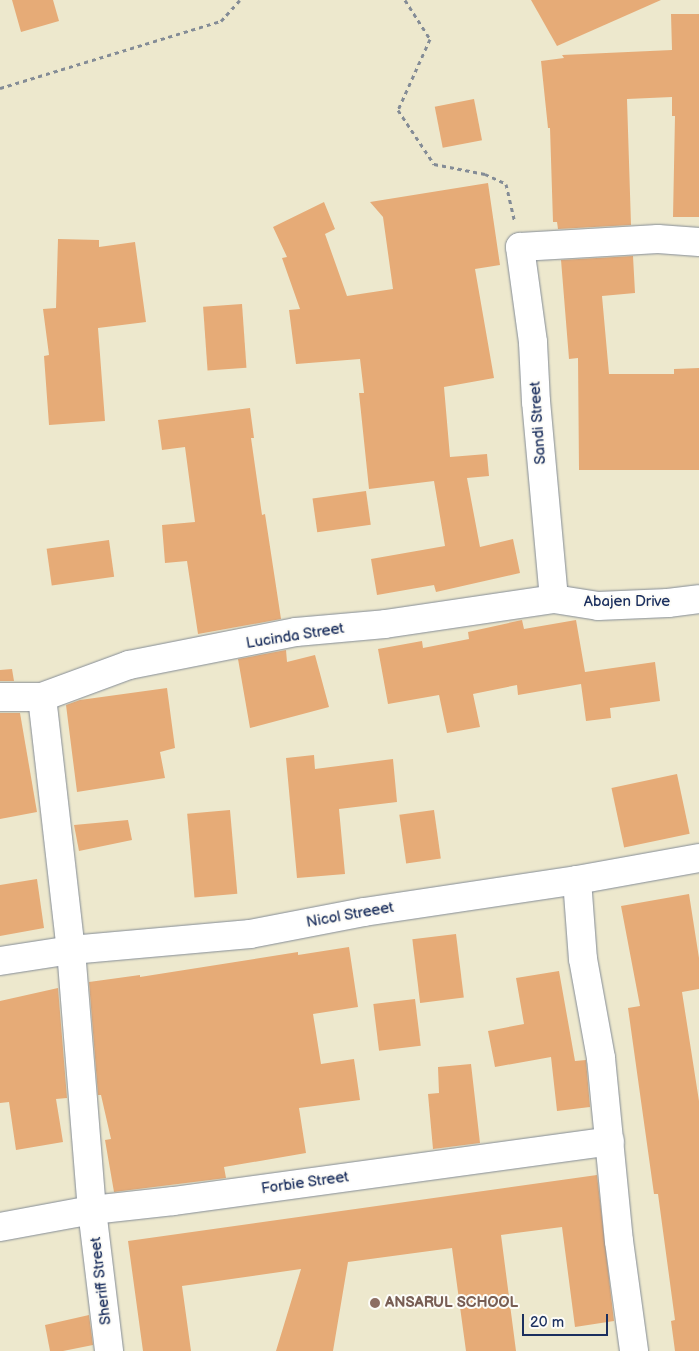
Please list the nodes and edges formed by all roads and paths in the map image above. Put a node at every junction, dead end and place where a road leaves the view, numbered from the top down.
1 (240, 0) edge
2 (405, 0) edge
3 (0, 88) edge
4 (699, 242) edge
5 (520, 247) junction
6 (554, 599) junction
7 (699, 600) edge
8 (0, 697) edge
9 (42, 697) junction
10 (699, 858) edge
11 (577, 880) junction
12 (70, 950) junction
13 (0, 961) edge
14 (610, 1141) junction
15 (92, 1210) junction
16 (0, 1227) edge
17 (109, 1351) edge
18 (634, 1351) edge

1 - 3 path
2 - 5 path
4 - 5 street
5 - 6 street, Sandi Street
6 - 7 street, Abajen Drive
6 - 9 street, Lucinda Street
8 - 9 street
9 - 12 street, Sheriff Street
10 - 11 street, Nicol Streeet
11 - 12 street, Nicol Streeet
11 - 14 street
12 - 13 street, Nicol Streeet
12 - 15 street, Sheriff Street
14 - 15 street, Forbie Street
14 - 18 street
15 - 16 street, Forbie Street
15 - 17 street, Sheriff Street

